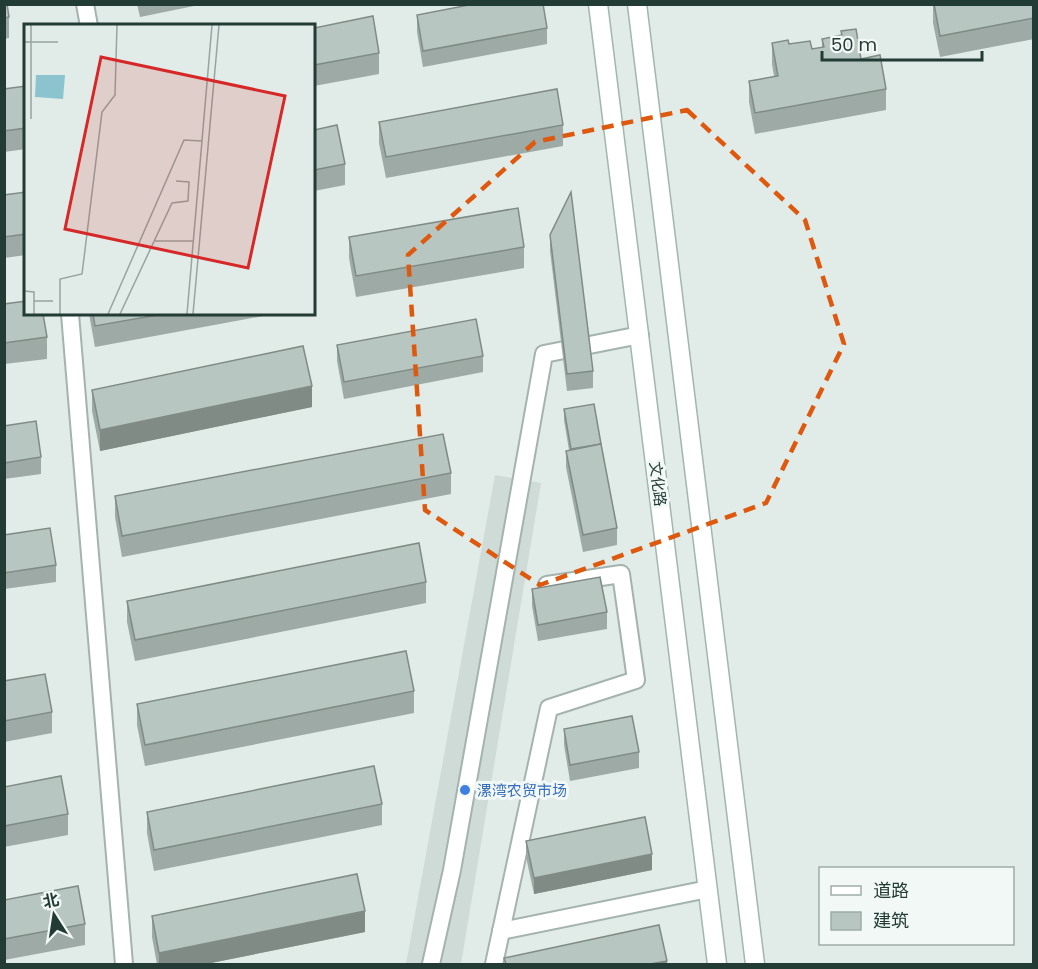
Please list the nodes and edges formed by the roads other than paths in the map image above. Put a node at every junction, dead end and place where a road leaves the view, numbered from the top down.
1 (85, 4) edge
2 (598, 4) edge
3 (637, 4) edge
4 (88, 24) edge
5 (70, 315) edge
6 (639, 335) junction
7 (547, 585) edge
8 (708, 889) junction
9 (501, 931) junction
10 (124, 964) edge
11 (431, 964) edge
12 (494, 964) edge
13 (717, 964) edge
14 (755, 964) edge

1 - 4 street
2 - 6 street, 文化路
3 - 14 street
5 - 10 street
6 - 8 street, 文化路
6 - 11 street
7 - 9 street
8 - 9 street
8 - 13 street, 文化路
9 - 12 street

